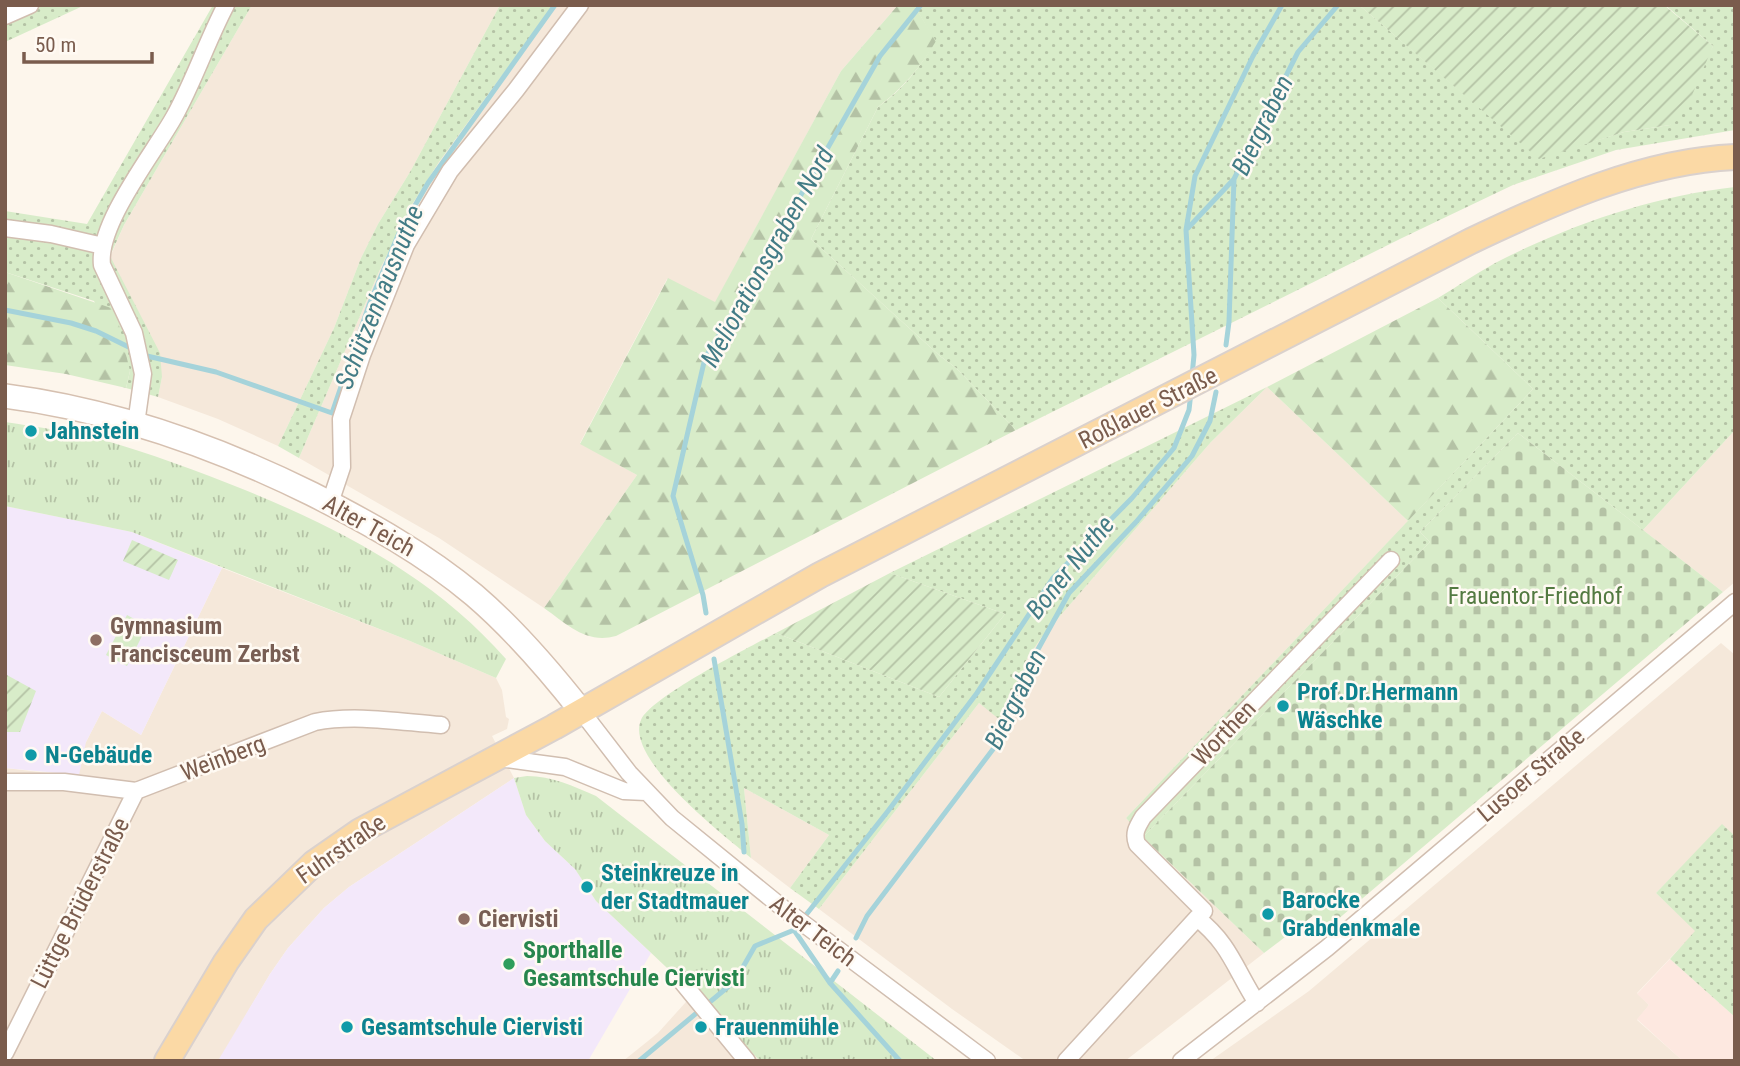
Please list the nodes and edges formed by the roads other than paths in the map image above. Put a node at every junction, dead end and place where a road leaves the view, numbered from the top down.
1 (30, 5) edge
2 (226, 5) edge
3 (580, 5) edge
4 (5, 16) edge
5 (1735, 157) edge
6 (5, 228) edge
7 (103, 246) junction
8 (5, 397) edge
9 (136, 424) junction
10 (330, 503) junction
11 (1391, 560) dead end
12 (1735, 603) edge
13 (582, 712) junction
14 (441, 725) dead end
15 (499, 758) junction
16 (5, 782) edge
17 (136, 791) junction
18 (646, 792) junction
19 (1200, 914) junction
20 (678, 977) dead end
21 (1257, 1003) junction
22 (5, 1053) edge
23 (167, 1061) edge
24 (747, 1061) edge
25 (987, 1061) edge
26 (1066, 1061) edge
27 (1181, 1061) edge

1 - 4 street
2 - 7 street
3 - 10 street
5 - 13 main road, Roßlauer Straße
6 - 7 street
7 - 9 street
8 - 9 main road, Alter Teich
9 - 10 main road, Alter Teich
10 - 13 main road, Alter Teich
11 - 19 street, Worthen
12 - 21 street, Lusoer Straße
13 - 15 main road, Fuhrstraße
13 - 18 street, Alter Teich
14 - 17 street, Weinberg
15 - 18 street
15 - 23 main road, Fuhrstraße
16 - 17 street, Weinberg
17 - 22 street, Lüttge Brüderstraße
18 - 25 street, Alter Teich
19 - 21 street, Worthen
19 - 26 street
20 - 24 street
21 - 27 street, Lusoer Straße

